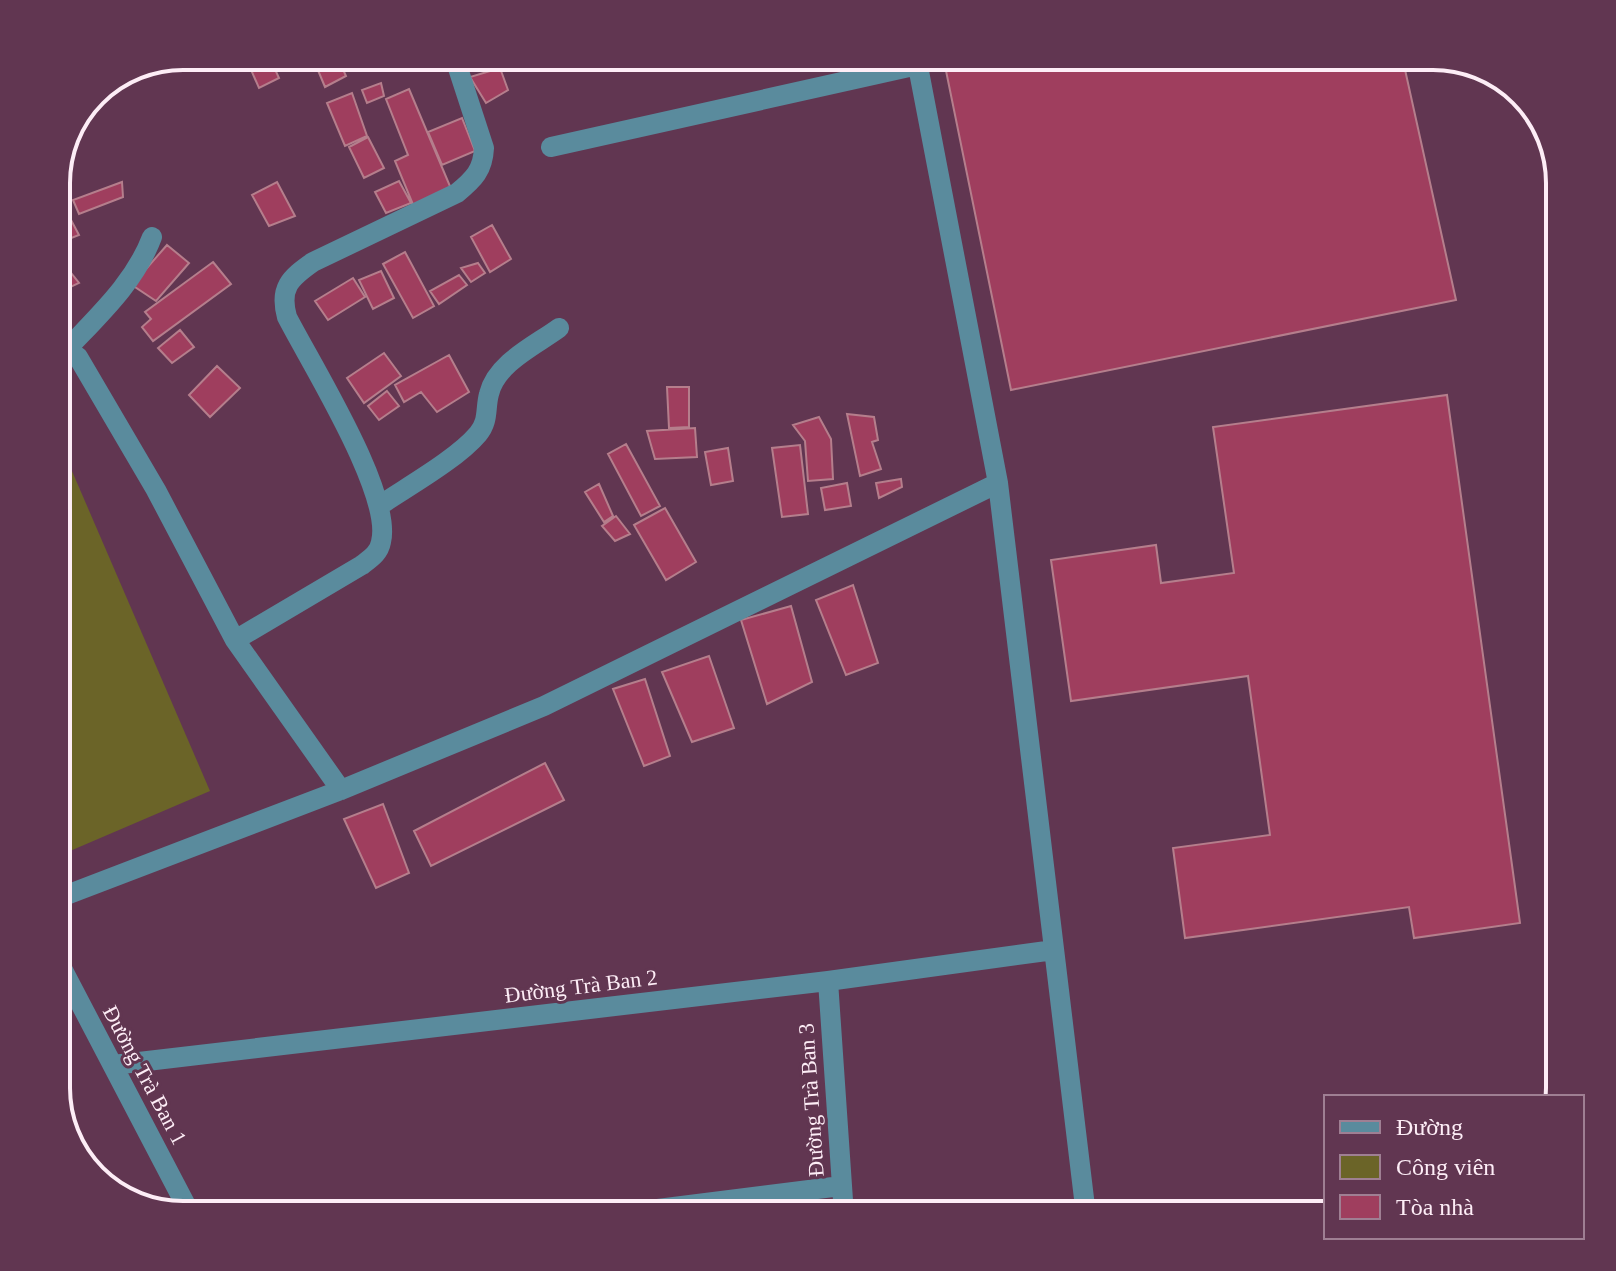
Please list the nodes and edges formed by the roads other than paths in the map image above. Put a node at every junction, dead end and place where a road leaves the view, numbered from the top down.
1 (459, 70) edge
2 (879, 70) edge
3 (919, 70) edge
4 (551, 147) dead end
5 (152, 237) dead end
6 (559, 328) dead end
7 (70, 341) edge
8 (70, 353) edge
9 (998, 483) junction
10 (379, 506) junction
11 (235, 640) junction
12 (341, 790) junction
13 (70, 894) edge
14 (1054, 950) junction
15 (828, 981) junction
16 (70, 984) edge
17 (113, 1065) junction
18 (841, 1186) junction
19 (184, 1201) edge
20 (722, 1201) edge
21 (843, 1201) edge
22 (1084, 1201) edge

1 - 10 street
2 - 4 street
3 - 9 street
5 - 7 street
6 - 10 street
8 - 11 street
9 - 12 street
9 - 14 street
10 - 11 street
11 - 12 street
12 - 13 street
14 - 15 street, Đường Trà Ban 2
14 - 22 street
15 - 17 street, Đường Trà Ban 2
15 - 18 street, Đường Trà Ban 3
16 - 17 street, Đường Trà Ban 1
17 - 19 street, Đường Trà Ban 1
18 - 20 street
18 - 21 street, Đường Trà Ban 3

